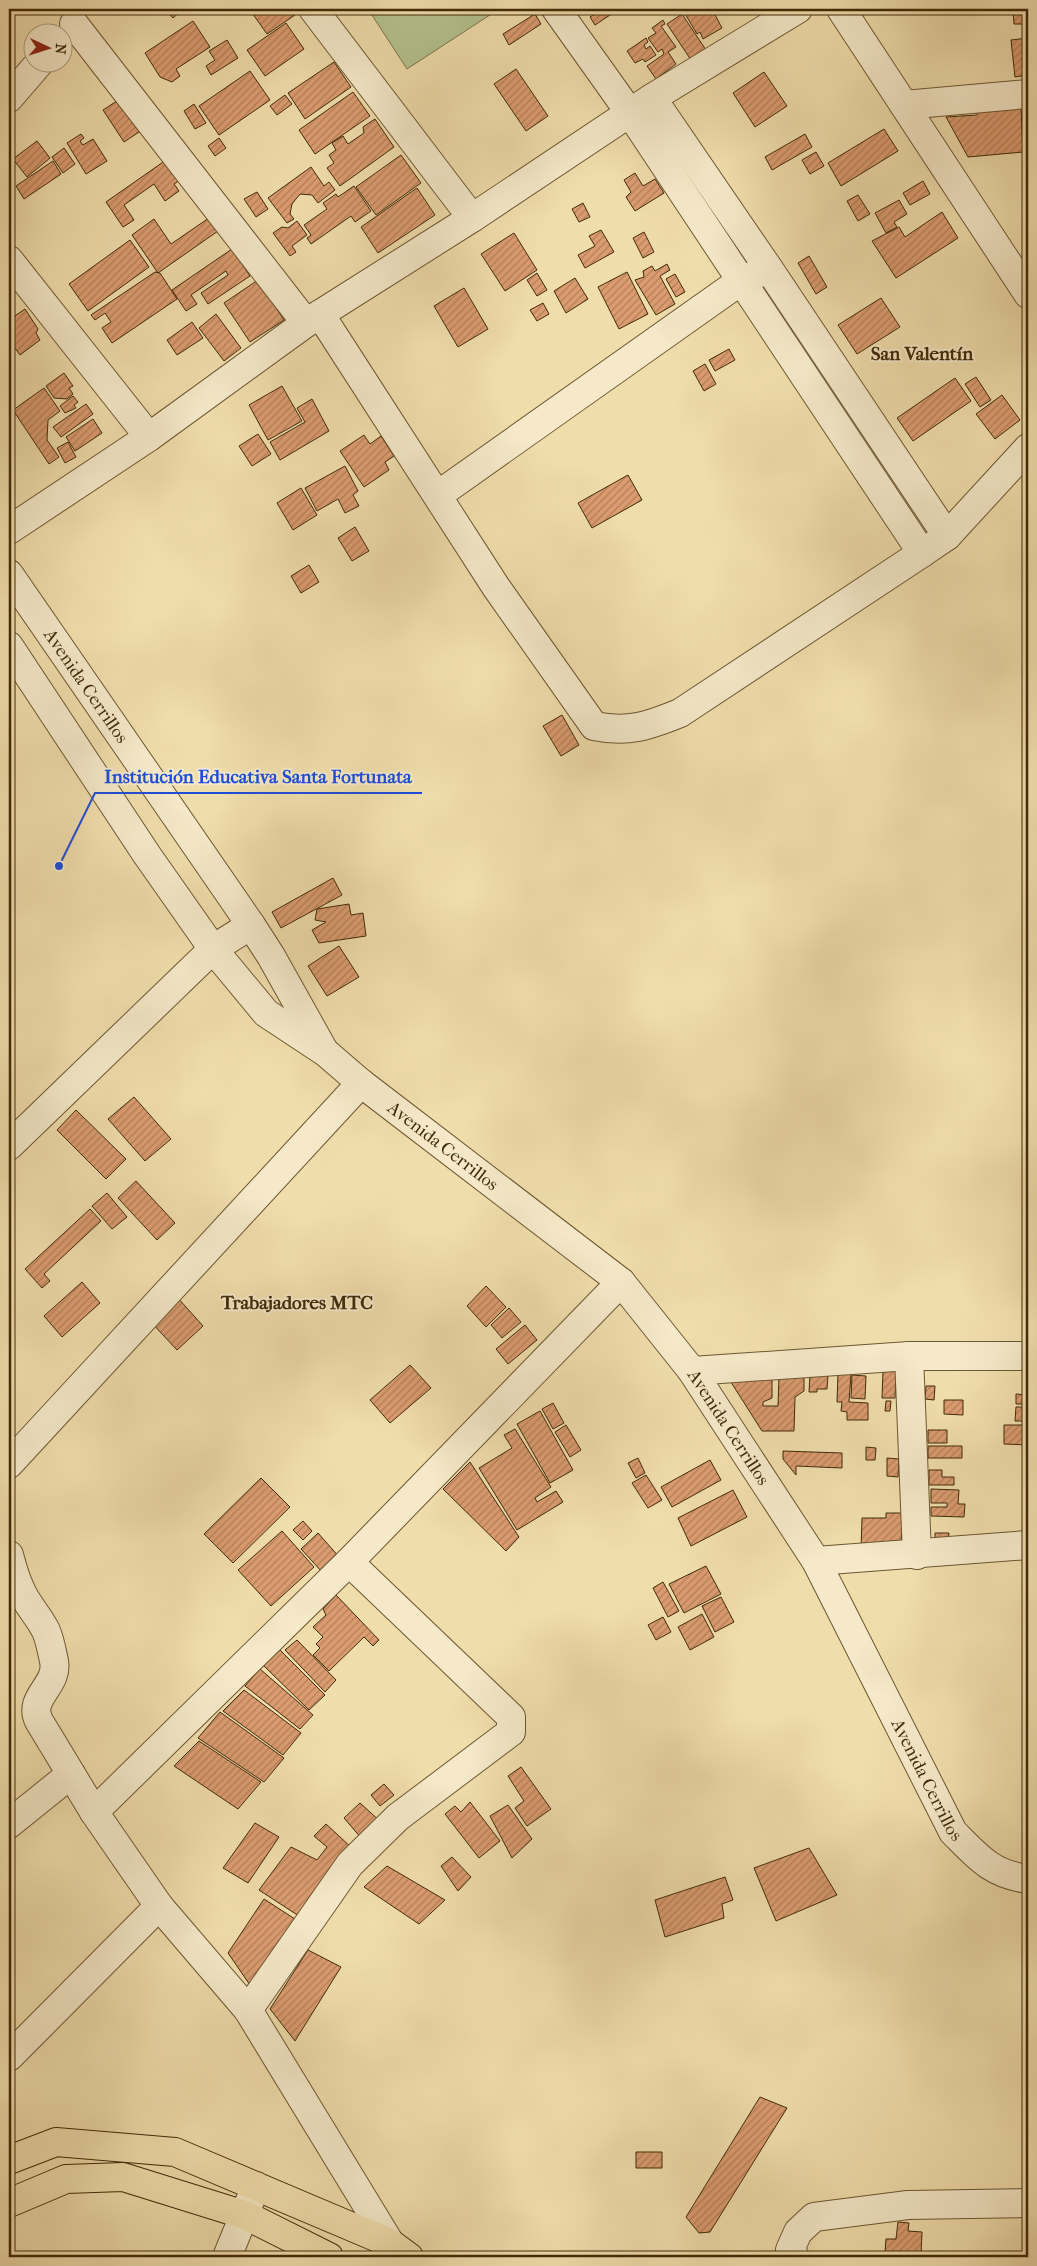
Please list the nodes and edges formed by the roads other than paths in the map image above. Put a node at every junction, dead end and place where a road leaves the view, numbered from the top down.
1 (313, 9) edge
2 (556, 9) edge
3 (841, 9) edge
4 (791, 11) edge
5 (75, 23) edge
6 (31, 72) edge
7 (1028, 94) edge
8 (9, 98) edge
9 (652, 98) junction
10 (904, 105) junction
11 (630, 113) junction
12 (472, 218) junction
13 (9, 260) edge
14 (769, 269) junction
15 (742, 280) junction
16 (1028, 294) edge
17 (313, 318) junction
18 (149, 437) junction
19 (1028, 448) edge
20 (438, 495) junction
21 (9, 530) edge
22 (947, 536) junction
23 (922, 553) junction
24 (9, 574) edge
25 (9, 646) edge
26 (251, 925) junction
27 (213, 950) junction
28 (325, 1052) junction
29 (361, 1084) junction
30 (9, 1146) edge
31 (621, 1282) junction
32 (909, 1356) junction
33 (1028, 1356) edge
34 (692, 1371) junction
35 (9, 1464) edge
36 (1028, 1545) edge
37 (9, 1555) edge
38 (917, 1555) junction
39 (816, 1561) junction
40 (349, 1562) junction
41 (71, 1774) junction
42 (94, 1812) junction
43 (9, 1824) edge
44 (1028, 1878) edge
45 (159, 1906) junction
46 (248, 2010) junction
47 (9, 2057) edge
48 (125, 2147) junction
49 (9, 2160) edge
50 (123, 2177) junction
51 (256, 2186) junction
52 (9, 2203) edge
53 (1028, 2203) edge
54 (245, 2215) junction
55 (397, 2252) edge
56 (227, 2257) edge
57 (329, 2257) edge
58 (795, 2257) edge

1 - 12 street
2 - 11 street
3 - 10 street
4 - 9 street
5 - 17 street
6 - 8 street
7 - 10 street
9 - 11 street
9 - 14 street
10 - 16 street
11 - 12 street
11 - 15 street
12 - 17 street
13 - 18 street
14 - 15 street
14 - 22 street
15 - 20 street
15 - 23 street
17 - 18 street
17 - 20 street
18 - 21 street
19 - 22 street
20 - 23 street
22 - 23 street
24 - 26 street, Avenida Cerrillos
25 - 27 street, Avenida Cerrillos
26 - 27 street
26 - 28 street, Avenida Cerrillos
27 - 28 street, Avenida Cerrillos
27 - 30 street
28 - 29 street, Avenida Cerrillos
29 - 31 street, Avenida Cerrillos
29 - 35 street
31 - 34 street, Avenida Cerrillos
31 - 40 street
32 - 33 street
32 - 34 street
32 - 38 street
34 - 39 street, Avenida Cerrillos
36 - 38 street
37 - 41 street
38 - 39 street
39 - 44 street, Avenida Cerrillos
40 - 42 street
40 - 46 street
41 - 42 street
41 - 43 street
42 - 45 street
45 - 46 street
45 - 47 street
46 - 55 street
48 - 49 main road
48 - 50 main road
48 - 51 main road
50 - 52 main road
50 - 54 main road
51 - 54 street
51 - 55 main road
53 - 58 street
54 - 56 street
54 - 57 main road

